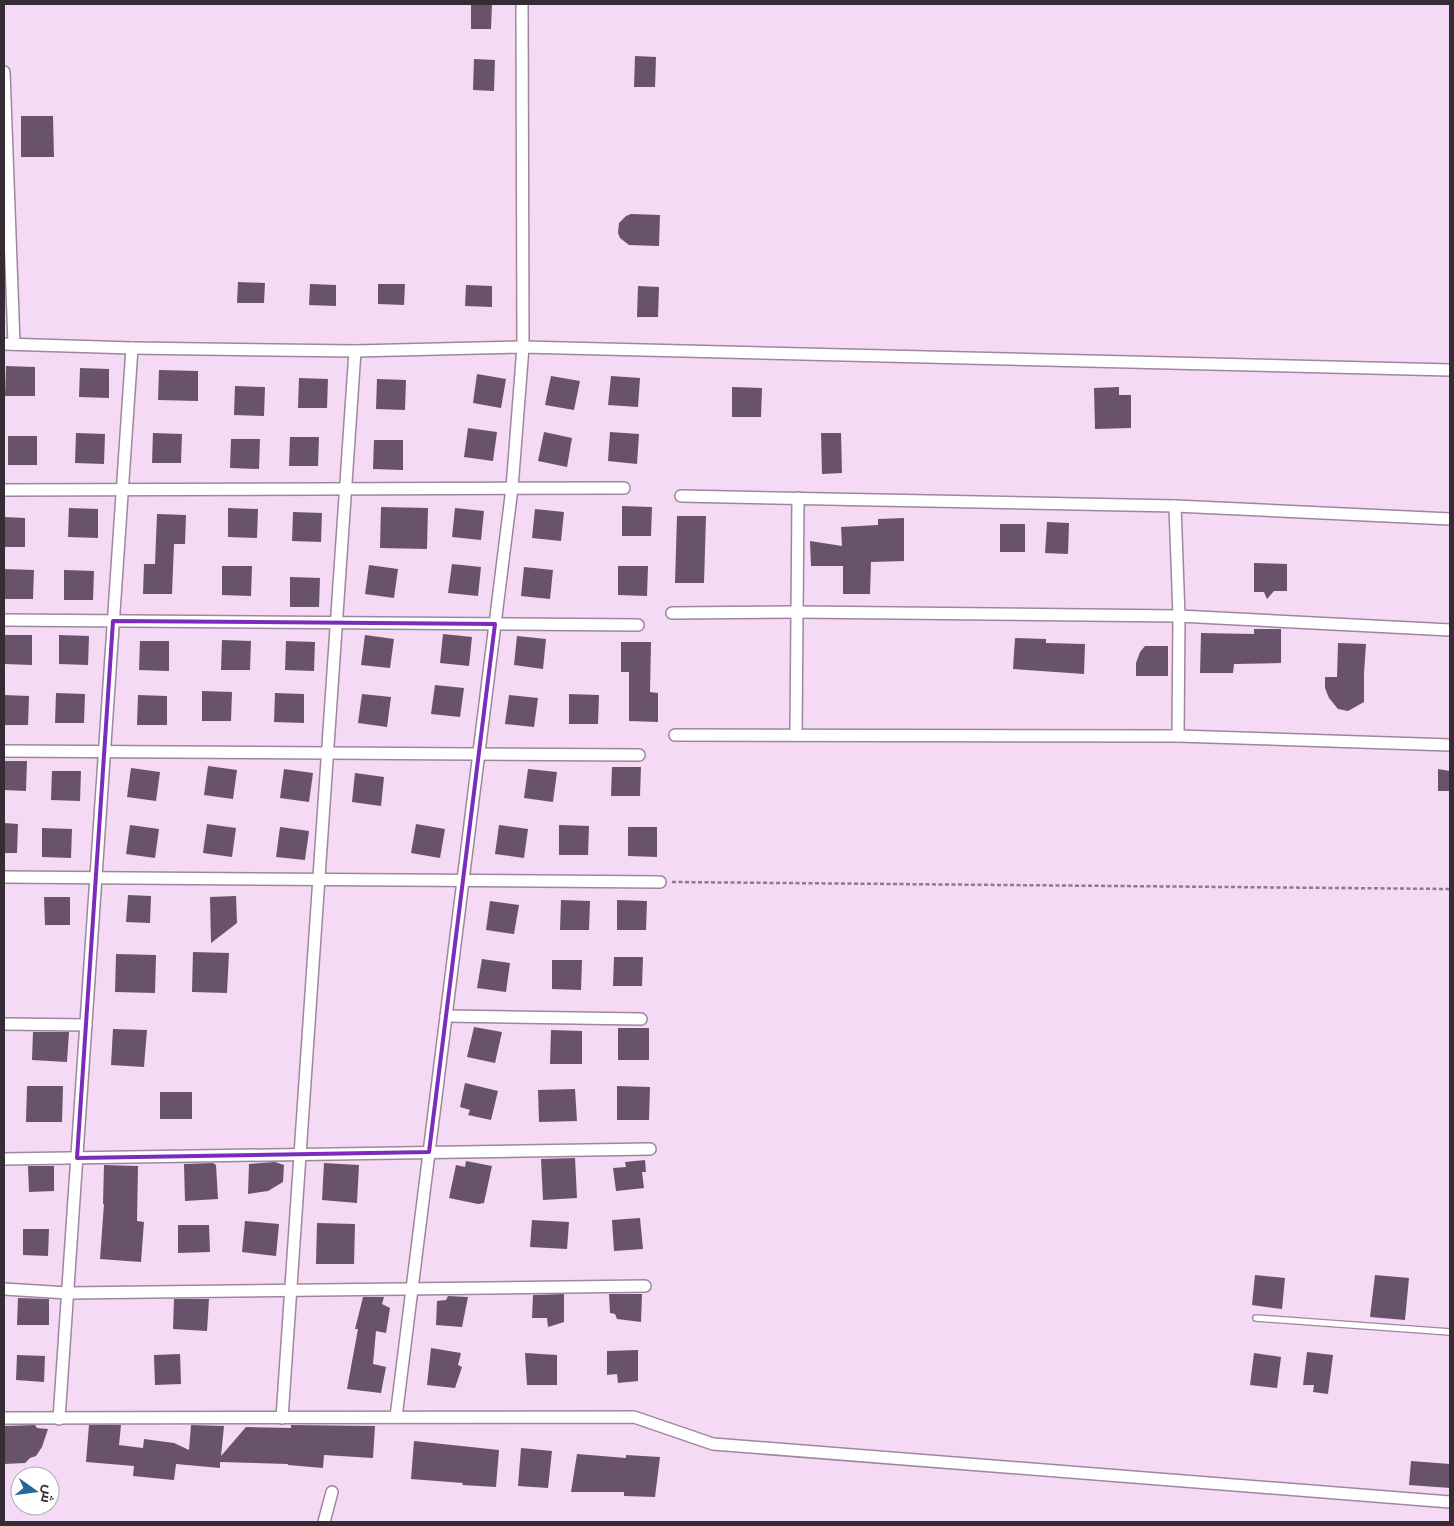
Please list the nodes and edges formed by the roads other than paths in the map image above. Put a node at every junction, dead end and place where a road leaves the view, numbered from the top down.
1 (522, 4) edge
2 (4, 72) edge
3 (9, 344) edge
4 (523, 347) junction
5 (132, 348) junction
6 (355, 351) junction
7 (1450, 370) edge
8 (346, 488) junction
9 (512, 488) junction
10 (624, 488) dead end
11 (122, 489) junction
12 (4, 490) edge
13 (681, 496) dead end
14 (798, 498) junction
15 (1175, 506) junction
16 (1450, 519) edge
17 (798, 612) junction
18 (672, 614) dead end
19 (1179, 616) junction
20 (4, 620) edge
21 (113, 621) junction
22 (337, 622) junction
23 (495, 624) junction
24 (638, 625) dead end
25 (1450, 630) edge
26 (675, 735) dead end
27 (796, 735) junction
28 (1178, 736) junction
29 (1450, 745) edge
30 (4, 751) edge
31 (104, 752) junction
32 (328, 753) junction
33 (479, 754) junction
34 (639, 755) dead end
35 (4, 877) edge
36 (96, 878) junction
37 (319, 879) junction
38 (463, 880) junction
39 (660, 882) road end
40 (446, 1016) junction
41 (641, 1018) dead end
42 (4, 1024) edge
43 (86, 1025) junction
44 (650, 1149) dead end
45 (429, 1152) junction
46 (300, 1154) junction
47 (77, 1158) junction
48 (4, 1159) edge
49 (645, 1286) dead end
50 (412, 1288) junction
51 (4, 1289) edge
52 (291, 1290) junction
53 (68, 1293) junction
54 (1256, 1318) dead end
55 (1450, 1332) edge
56 (396, 1417) junction
57 (4, 1418) edge
58 (282, 1418) junction
59 (59, 1419) junction
60 (332, 1492) dead end
61 (1450, 1502) edge
62 (324, 1522) edge

1 - 4 street
2 - 3 street
3 - 5 street
4 - 6 street
4 - 7 street
4 - 9 street
5 - 6 street
5 - 11 street
6 - 8 street
8 - 9 street
8 - 11 street
8 - 22 street
9 - 10 street
9 - 23 street
11 - 12 street
11 - 21 street
13 - 14 street
14 - 15 street
14 - 17 street
15 - 16 street
15 - 19 street
17 - 18 street
17 - 19 street
17 - 27 street
19 - 25 street
19 - 28 street
20 - 21 street
21 - 22 street
21 - 31 street
22 - 23 street
22 - 32 street
23 - 24 street
23 - 33 street
26 - 27 street
27 - 28 street
28 - 29 street
30 - 31 street
31 - 32 street
31 - 36 street
32 - 33 street
32 - 37 street
33 - 34 street
33 - 38 street
35 - 36 street
36 - 37 street
36 - 43 street
37 - 38 street
37 - 46 street
38 - 39 street
38 - 40 street
40 - 41 street
40 - 45 street
42 - 43 street
43 - 47 street
44 - 45 street
45 - 46 street
45 - 50 street
46 - 47 street
46 - 52 street
47 - 48 street
47 - 53 street
49 - 50 street
50 - 52 street
50 - 56 street
51 - 53 street
52 - 53 street
52 - 58 street
53 - 59 street
54 - 55 lane
56 - 58 street
56 - 61 street
57 - 59 street
58 - 59 street
60 - 62 street

